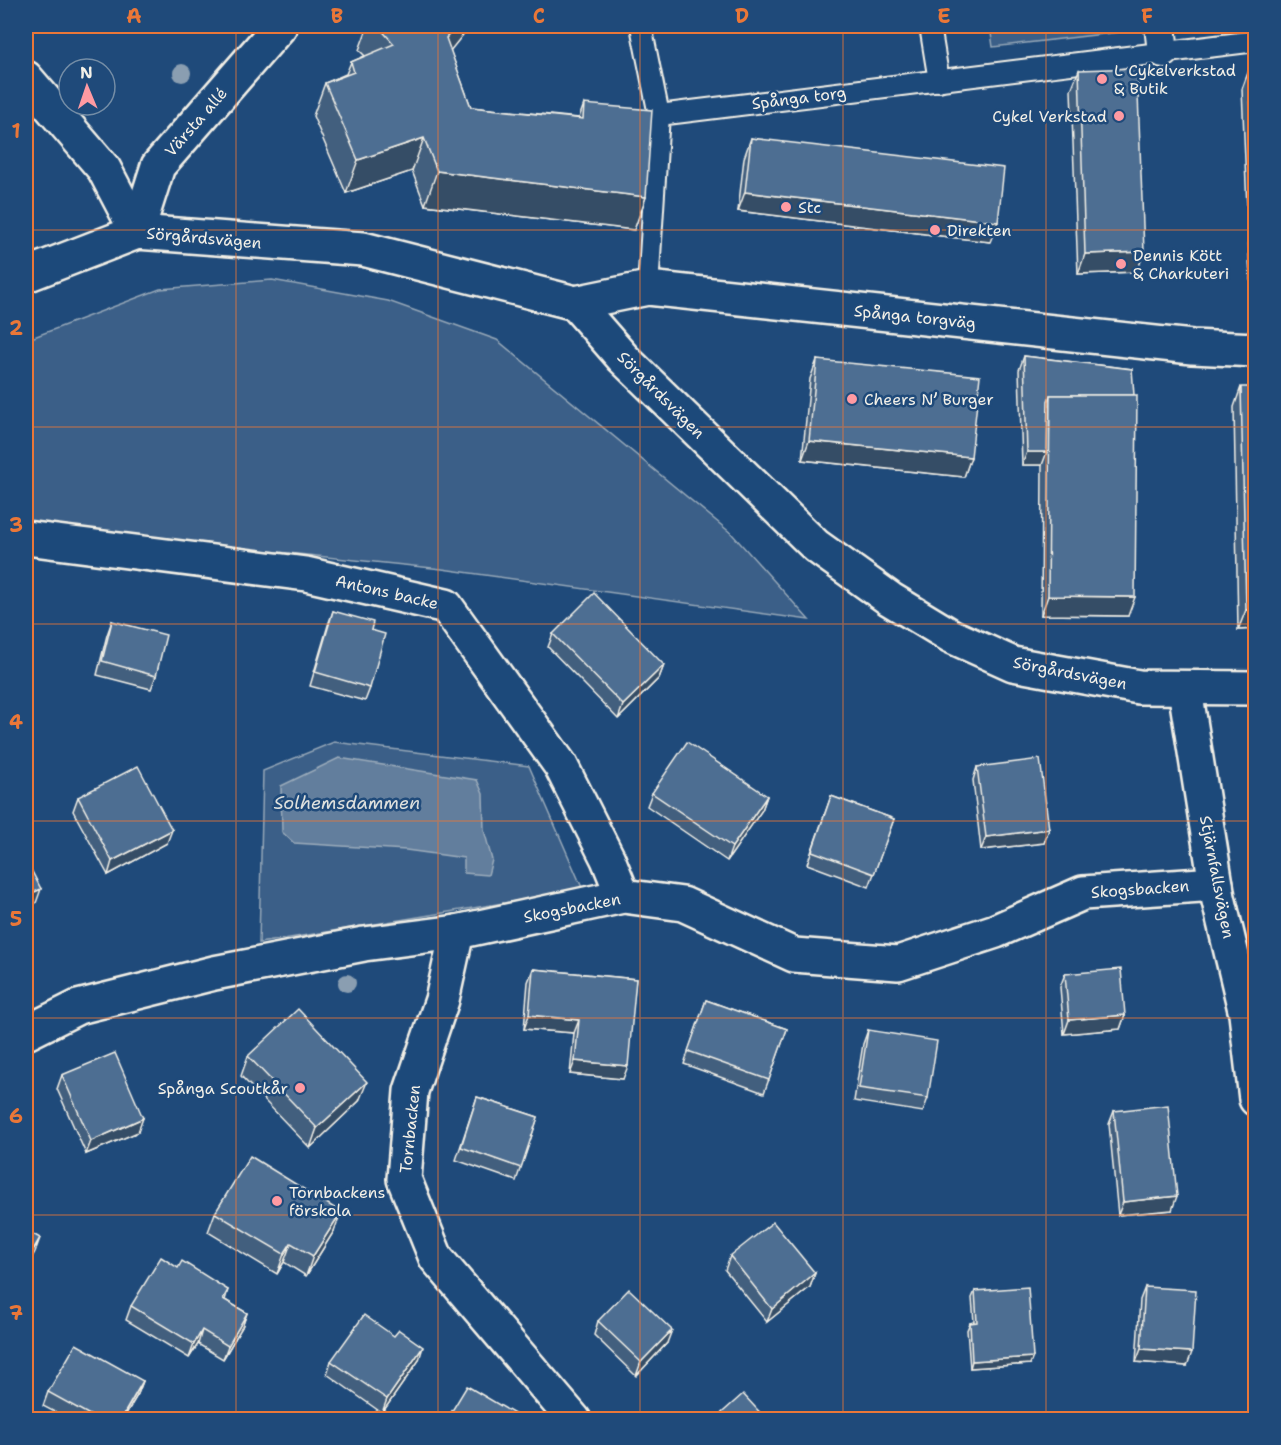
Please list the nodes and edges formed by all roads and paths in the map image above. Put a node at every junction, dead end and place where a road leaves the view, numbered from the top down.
1 (280, 26) edge
2 (641, 26) edge
3 (930, 26) edge
4 (1161, 39) edge
5 (1256, 41) edge
6 (26, 78) edge
7 (939, 81) junction
8 (659, 115) junction
9 (137, 232) junction
10 (26, 275) edge
11 (648, 288) junction
12 (575, 303) junction
13 (1256, 350) edge
14 (26, 538) edge
15 (1256, 688) edge
16 (1185, 689) junction
17 (1216, 884) junction
18 (623, 896) junction
19 (457, 932) junction
20 (26, 1033) edge
21 (1256, 1099) edge
22 (574, 1419) edge

1 - 9 street, Värsta allé
2 - 8 lane
3 - 7 lane
4 - 5 lane, Spånga torg
4 - 7 lane, Spånga torg
6 - 9 street
7 - 8 lane, Spånga torg
8 - 11 lane
9 - 10 street, Sörgårdsvägen
9 - 12 street, Sörgårdsvägen
11 - 12 street, Spånga torgväg
11 - 13 street, Spånga torgväg
12 - 16 street, Sörgårdsvägen
14 - 18 street, Antons backe
15 - 16 street, Sörgårdsvägen
16 - 17 street, Stjärnfallsvägen
17 - 18 street, Skogsbacken
17 - 21 street, Stjärnfallsvägen
18 - 19 street, Skogsbacken
19 - 20 street, Skogsbacken
19 - 22 street, Tornbacken

